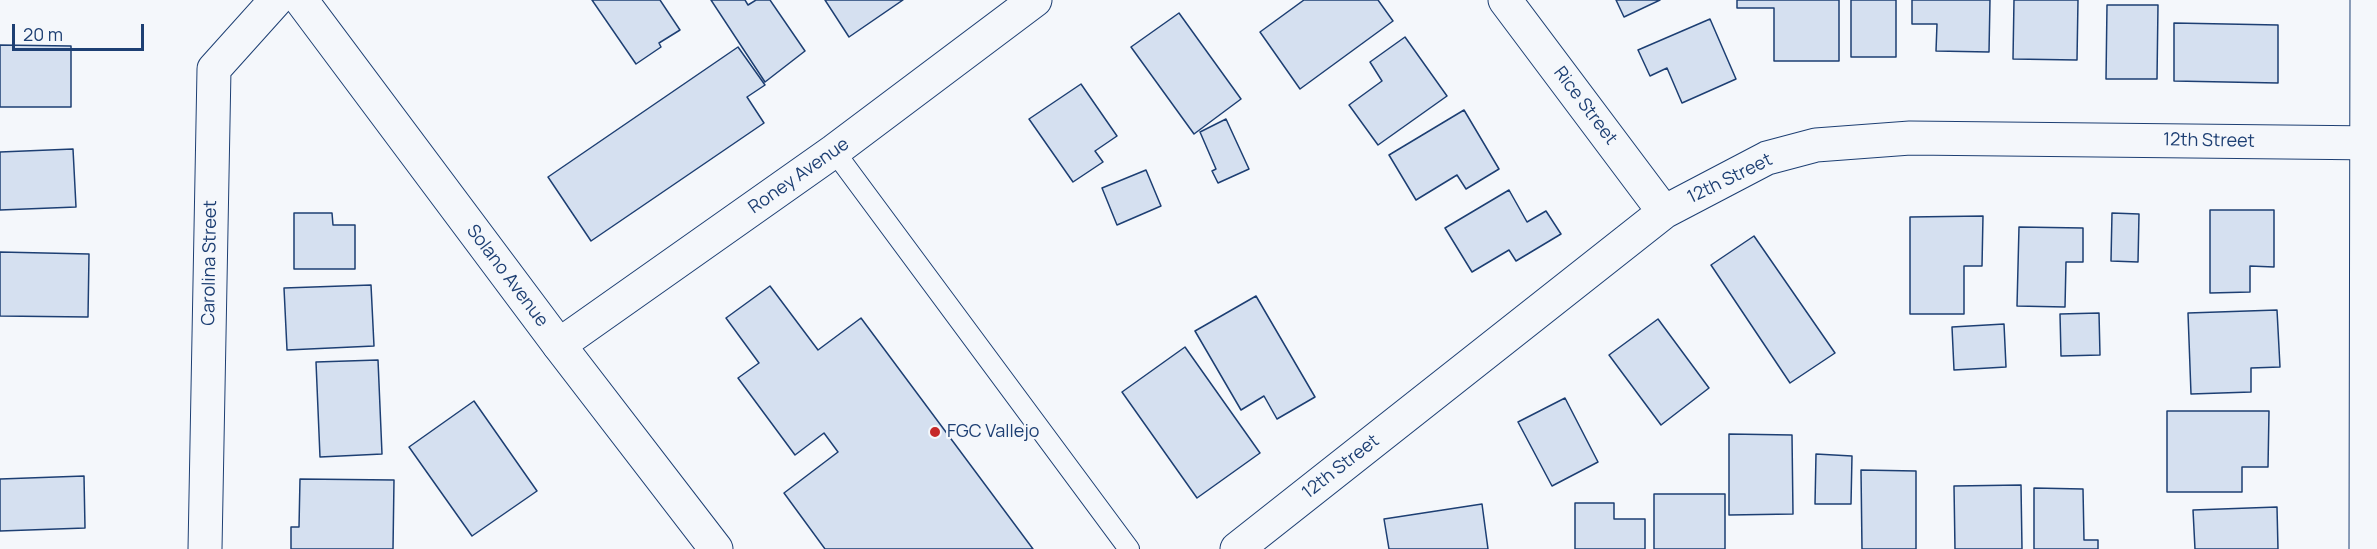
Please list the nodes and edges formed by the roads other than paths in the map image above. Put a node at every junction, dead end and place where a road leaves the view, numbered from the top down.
1 (276, 0) edge
2 (301, 0) edge
3 (1035, 0) edge
4 (1505, 0) edge
5 (2367, 0) edge
6 (2372, 143) edge
7 (834, 151) junction
8 (1664, 212) junction
9 (559, 345) junction
10 (205, 549) edge
11 (716, 549) edge
12 (1129, 549) edge
13 (1237, 549) edge
14 (2366, 549) edge

1 - 10 street, Carolina Street
2 - 9 street, Solano Avenue
3 - 7 street, Roney Avenue
4 - 8 street, Rice Street
5 - 6 street
6 - 8 street, 12th Street
6 - 14 street
7 - 9 street, Roney Avenue
7 - 12 lane
8 - 13 street, 12th Street
9 - 11 street, Solano Avenue

